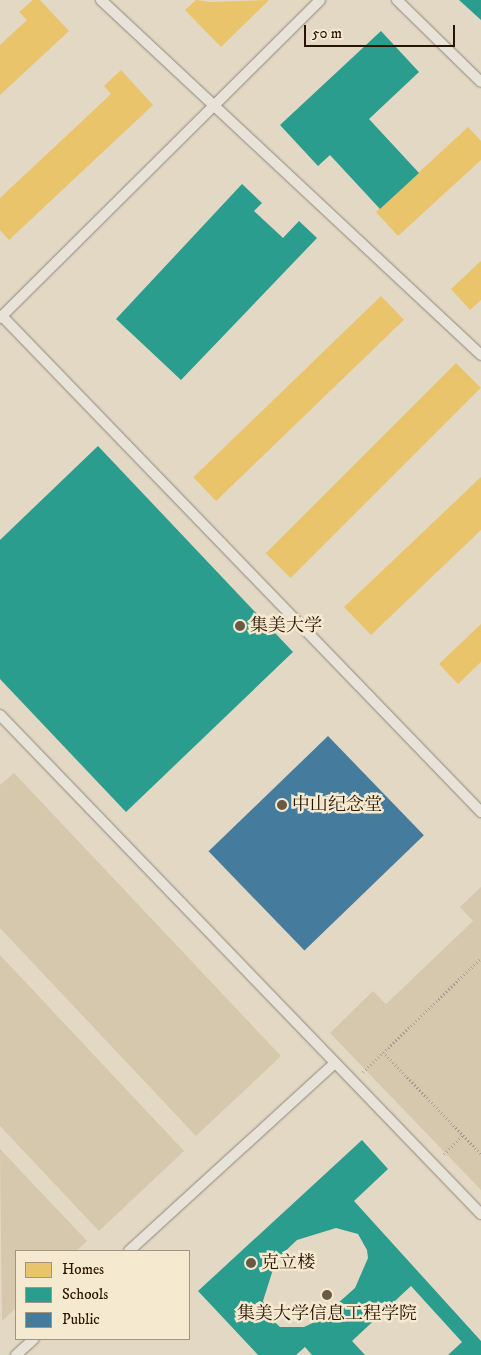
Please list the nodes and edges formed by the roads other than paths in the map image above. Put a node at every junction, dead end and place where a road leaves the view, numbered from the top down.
1 (101, 0) edge
2 (320, 0) edge
3 (397, 0) edge
4 (481, 82) edge
5 (216, 107) junction
6 (1, 317) edge
7 (481, 355) edge
8 (0, 715) edge
9 (481, 812) edge
10 (335, 1063) junction
11 (481, 1214) edge
12 (131, 1250) edge
13 (33, 1340) edge
14 (16, 1355) edge

1 - 5 lane
2 - 5 lane
3 - 4 lane
5 - 6 lane
5 - 7 lane
6 - 9 lane
8 - 10 lane
10 - 11 lane
10 - 12 lane
13 - 14 lane

